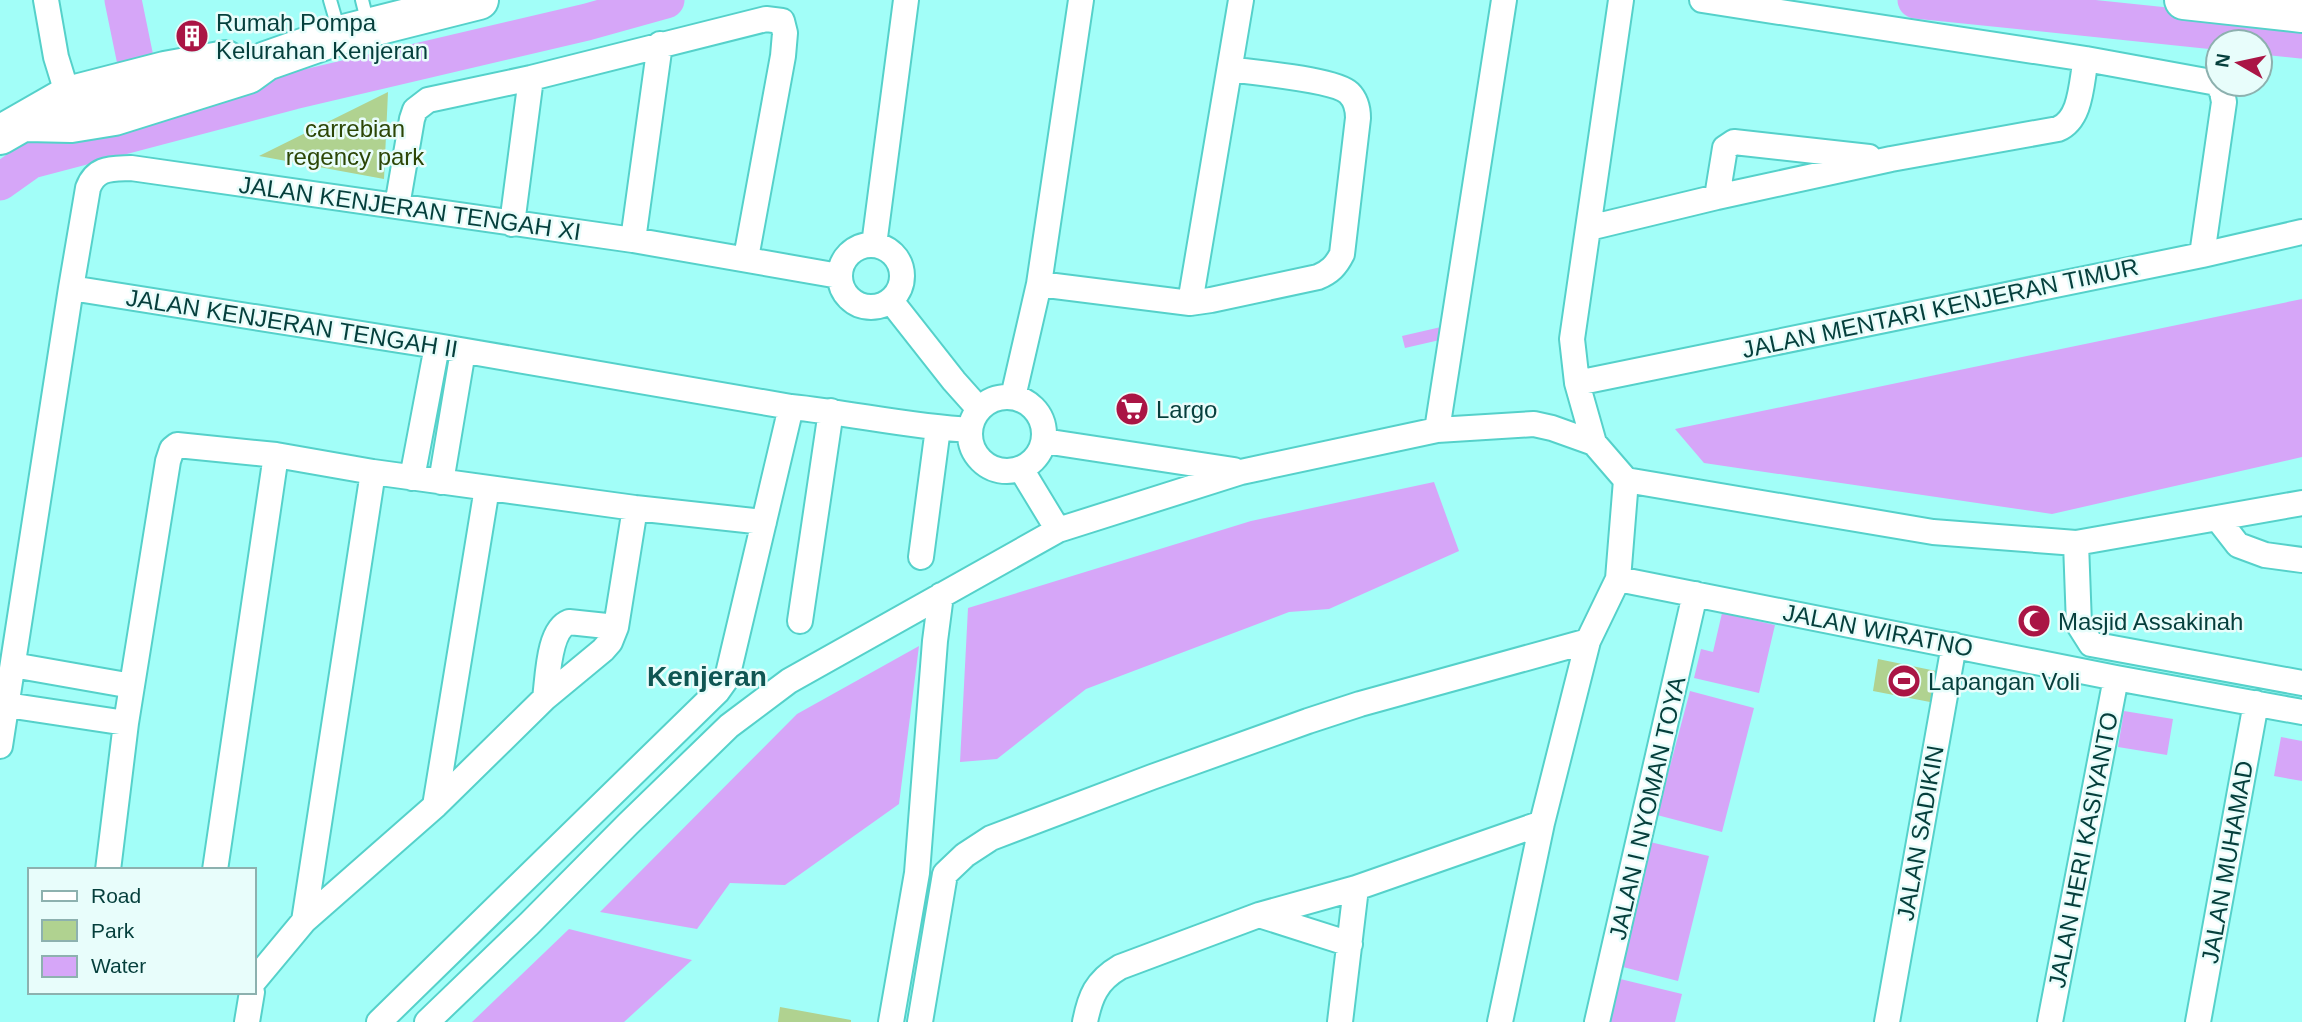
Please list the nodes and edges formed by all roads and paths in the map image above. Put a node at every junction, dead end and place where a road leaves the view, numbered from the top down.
1 (46, 0) edge
2 (478, 0) edge
3 (906, 0) edge
4 (1081, 0) edge
5 (1241, 0) edge
6 (1504, 0) edge
7 (1621, 0) edge
8 (1702, 0) edge
9 (2185, 0) edge
10 (2295, 8) edge
11 (350, 16) edge
12 (660, 44) junction
13 (2086, 59) junction
14 (1230, 69) junction
15 (531, 78) junction
16 (68, 96) junction
17 (112, 100) junction
18 (13, 129) edge
19 (1891, 159) junction
20 (1717, 197) junction
21 (397, 206) junction
22 (512, 224) junction
23 (1589, 228) junction
24 (2302, 232) edge
25 (633, 240) junction
26 (874, 245) junction
27 (2203, 255) junction
28 (746, 258) junction
29 (839, 276) junction
30 (1039, 284) junction
31 (71, 288) junction
32 (891, 301) junction
33 (1190, 303) junction
34 (437, 346) junction
35 (463, 351) junction
36 (1577, 383) junction
37 (1013, 397) junction
38 (792, 407) junction
39 (831, 411) junction
40 (975, 419) junction
41 (938, 428) junction
42 (1437, 430) junction
43 (1044, 441) junction
44 (1594, 443) junction
45 (276, 455) junction
46 (1021, 469) junction
47 (373, 472) junction
48 (1241, 472) junction
49 (412, 478) junction
50 (1626, 480) junction
51 (441, 482) junction
52 (487, 488) junction
53 (2302, 503) edge
54 (635, 508) junction
55 (2217, 518) junction
56 (764, 522) junction
57 (1058, 530) junction
58 (2076, 543) junction
59 (921, 557) dead end
60 (2302, 559) edge
61 (1618, 579) junction
62 (1695, 594) junction
63 (941, 595) junction
64 (800, 621) dead end
65 (616, 627) junction
66 (1588, 640) junction
67 (1954, 645) junction
68 (13, 665) junction
69 (2116, 678) junction
70 (2302, 683) edge
71 (132, 686) junction
72 (545, 698) junction
73 (2256, 703) junction
74 (7, 705) junction
75 (2302, 712) edge
76 (126, 723) junction
77 (0, 746) edge
78 (435, 806) junction
79 (1542, 823) junction
80 (108, 868) edge
81 (215, 868) edge
82 (917, 873) junction
83 (946, 874) junction
84 (1356, 888) junction
85 (1259, 915) junction
86 (304, 921) junction
87 (1350, 944) junction
88 (256, 979) edge
89 (252, 994) edge
90 (247, 1022) edge
91 (379, 1022) edge
92 (427, 1022) edge
93 (891, 1022) edge
94 (920, 1022) edge
95 (1085, 1022) edge
96 (1340, 1022) edge
97 (1500, 1022) edge
98 (1597, 1022) edge
99 (1887, 1022) edge
100 (2050, 1022) edge
101 (2198, 1022) edge

1 - 16 street
2 - 11 main road
3 - 26 street
4 - 30 street
5 - 14 street
6 - 42 street
7 - 23 street
8 - 13 street
9 - 10 main road
11 - 17 main road
12 - 15 street
12 - 25 street
12 - 28 street
13 - 19 street
13 - 27 street
14 - 33 street
14 - 33 street
15 - 21 street
15 - 22 street
16 - 17 main road
16 - 18 main road
17 - 18 main road
19 - 20 street
19 - 20 street
20 - 23 street
21 - 22 street, JALAN KENJERAN TENGAH XI
21 - 31 street, JALAN KENJERAN TENGAH XI
22 - 25 street, JALAN KENJERAN TENGAH XI
23 - 36 street
24 - 27 street, JALAN MENTARI KENJERAN TIMUR
25 - 28 street, JALAN KENJERAN TENGAH XI
26 - 29 street
26 - 32 street
27 - 36 street, JALAN MENTARI KENJERAN TIMUR
28 - 29 street, JALAN KENJERAN TENGAH XI
29 - 32 street
30 - 33 street
30 - 37 street
31 - 34 street, JALAN KENJERAN TENGAH II
31 - 68 street
32 - 40 street
34 - 35 street, JALAN KENJERAN TENGAH II
34 - 49 street
35 - 38 street, JALAN KENJERAN TENGAH II
35 - 51 street
36 - 44 street
37 - 40 street
37 - 43 street
38 - 39 street, JALAN KENJERAN TENGAH II
38 - 56 street
39 - 41 street, JALAN KENJERAN TENGAH II
39 - 64 street
40 - 41 street, JALAN KENJERAN TENGAH II
40 - 46 street
41 - 59 street
42 - 44 street
42 - 48 street
43 - 46 street
43 - 48 street
44 - 50 street
45 - 47 street
45 - 71 street
45 - 81 street
46 - 57 street
47 - 49 street
47 - 86 street
48 - 57 street
49 - 51 street
50 - 58 street
50 - 61 street
51 - 52 street
52 - 54 street
52 - 78 street
53 - 55 street
54 - 56 street
54 - 65 street
55 - 58 street
55 - 60 street
56 - 91 street
57 - 63 street
58 - 70 street
61 - 62 street, JALAN WIRATNO
61 - 66 street
62 - 67 street, JALAN WIRATNO
62 - 98 street, JALAN I NYOMAN TOYA
63 - 82 street
63 - 92 street
65 - 72 street
65 - 72 street
66 - 79 street
66 - 83 street
67 - 69 street, JALAN WIRATNO
67 - 99 street, JALAN SADIKIN
68 - 71 street
68 - 74 street
69 - 73 street, JALAN WIRATNO
69 - 100 street, JALAN HERI KASIYANTO
71 - 76 street
72 - 78 street
73 - 75 street, JALAN WIRATNO
73 - 101 street, JALAN MUHAMAD
74 - 76 street
74 - 77 street
76 - 80 street
78 - 86 street
79 - 84 street
79 - 97 street
82 - 83 street
82 - 93 street
83 - 94 street
84 - 85 street
84 - 87 street
85 - 87 street
85 - 95 street
86 - 88 street
87 - 96 street
89 - 90 street

